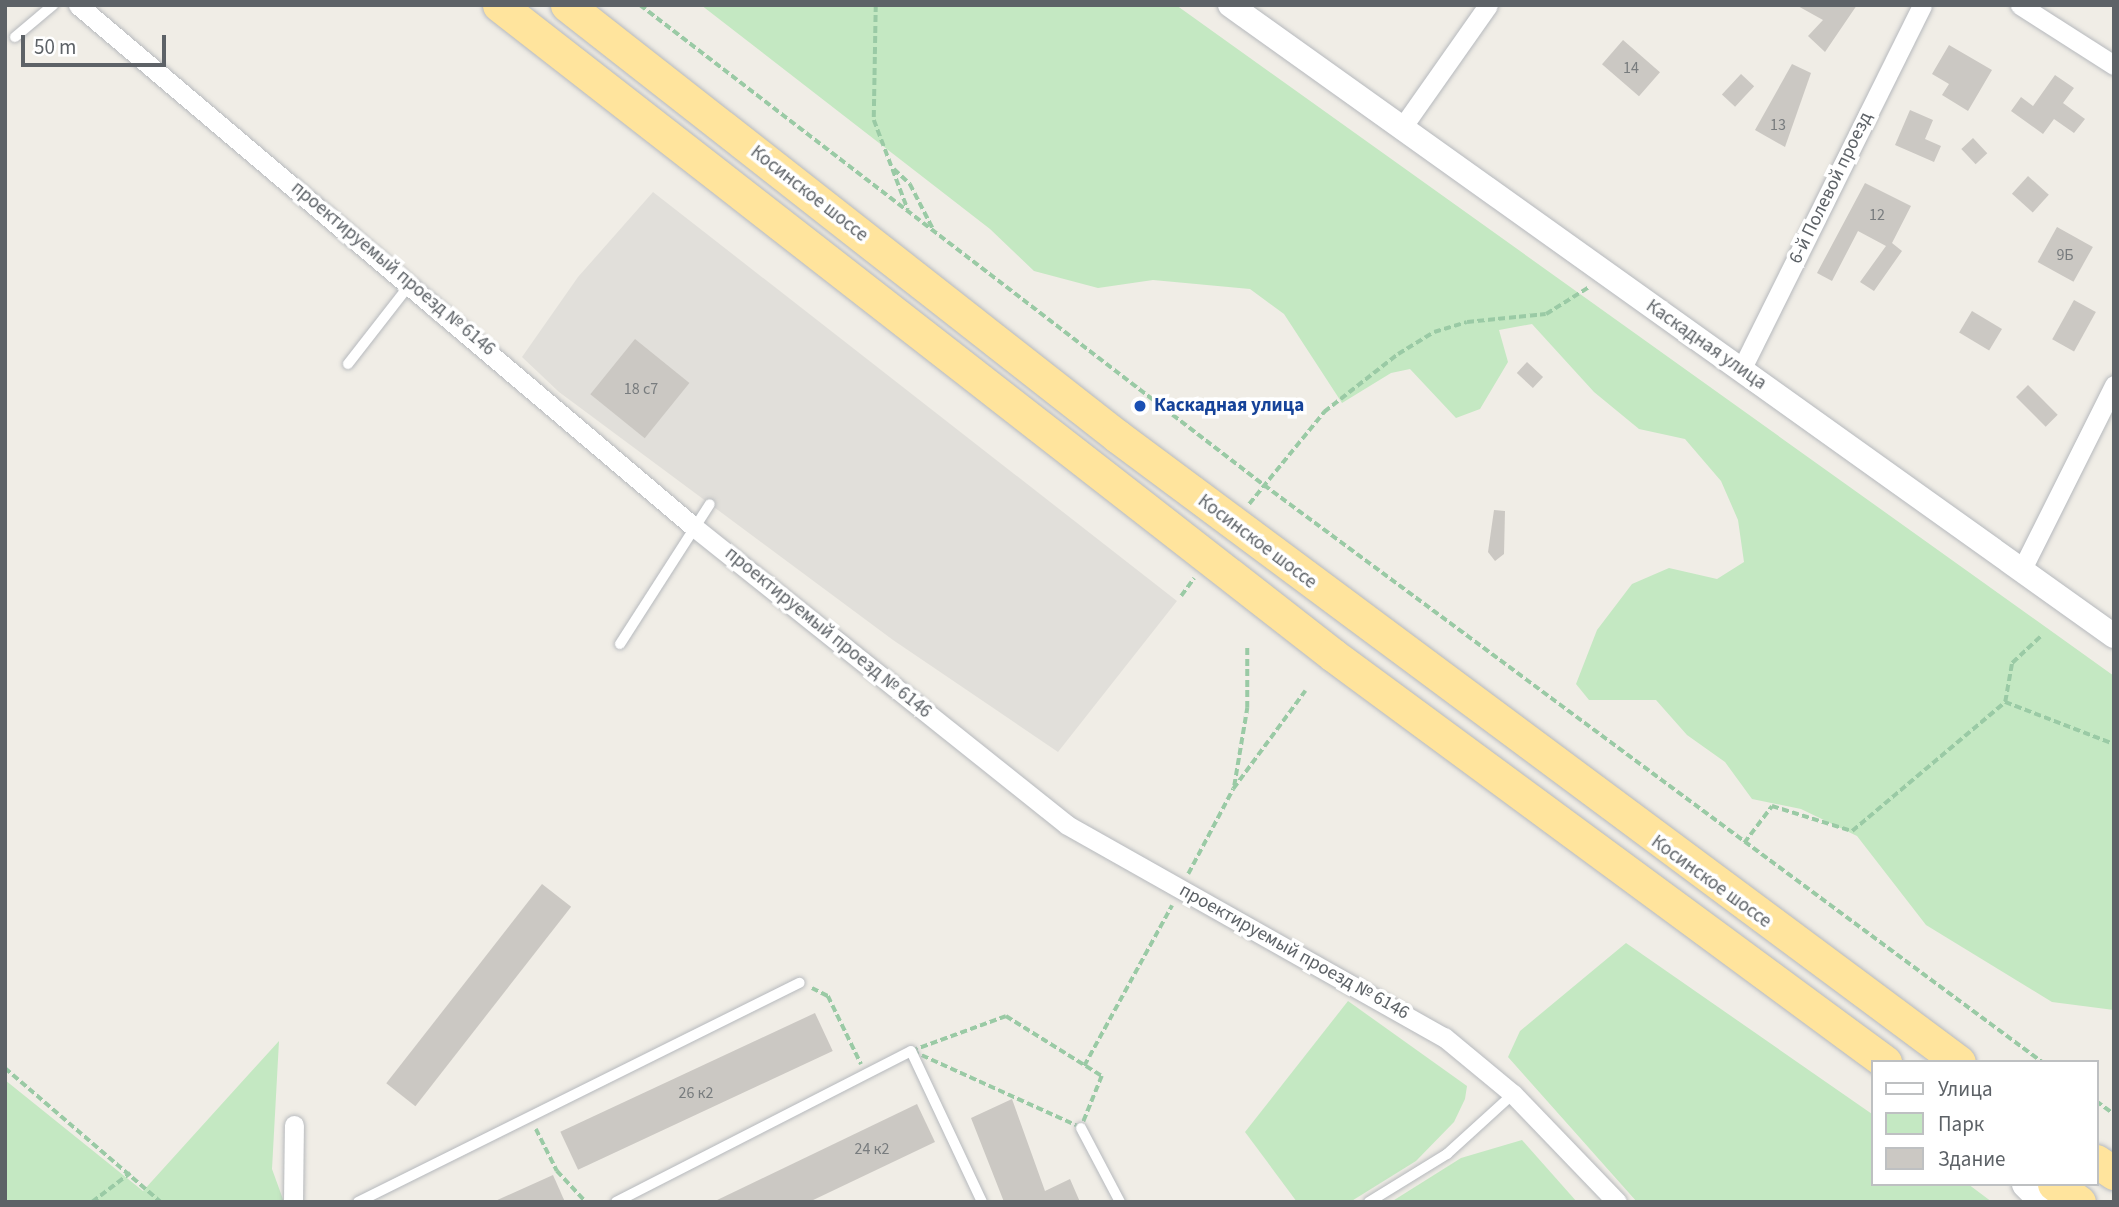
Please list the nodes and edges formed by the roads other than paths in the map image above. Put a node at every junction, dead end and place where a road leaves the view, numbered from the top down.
1 (53, 5) edge
2 (78, 5) edge
3 (499, 5) edge
4 (567, 5) edge
5 (1230, 5) edge
6 (1489, 5) edge
7 (1922, 5) edge
8 (2020, 5) edge
9 (15, 37) dead end
10 (2114, 65) edge
11 (1401, 130) junction
12 (411, 282) junction
13 (348, 364) dead end
14 (1741, 370) junction
15 (2114, 385) edge
16 (710, 504) dead end
17 (694, 527) junction
18 (2021, 570) junction
19 (2114, 636) edge
20 (620, 644) dead end
21 (800, 983) road end
22 (1882, 1060) edge
23 (1956, 1060) edge
24 (1513, 1094) junction
25 (293, 1125) dead end
26 (1081, 1128) road end
27 (2098, 1148) edge
28 (2114, 1155) edge
29 (2098, 1162) edge
30 (2114, 1173) edge
31 (2028, 1186) edge
32 (2056, 1186) edge
33 (293, 1202) edge
34 (358, 1202) edge
35 (616, 1202) edge
36 (982, 1202) edge
37 (1120, 1202) edge
38 (1369, 1202) edge
39 (1617, 1202) edge
40 (2044, 1202) edge
41 (2079, 1202) edge

1 - 9 lane
2 - 12 street, проектируемый проезд № 6146
3 - 22 highway
4 - 23 highway, Косинское шоссе
5 - 11 street, Каскадная улица
6 - 11 street
7 - 14 street, 6-й Полевой проезд
8 - 10 street
11 - 14 street, Каскадная улица
12 - 13 lane
12 - 17 street, проектируемый проезд № 6146
14 - 18 street, Каскадная улица
15 - 18 street
16 - 17 lane
17 - 20 lane
17 - 24 street, проектируемый проезд № 6146
18 - 19 street, Каскадная улица
21 - 34 lane
24 - 38 lane
24 - 39 street, проектируемый проезд № 6146
25 - 33 street
26 - 37 lane
27 - 28 main road
29 - 30 highway
31 - 40 main road
32 - 41 highway
35 - 36 lane

